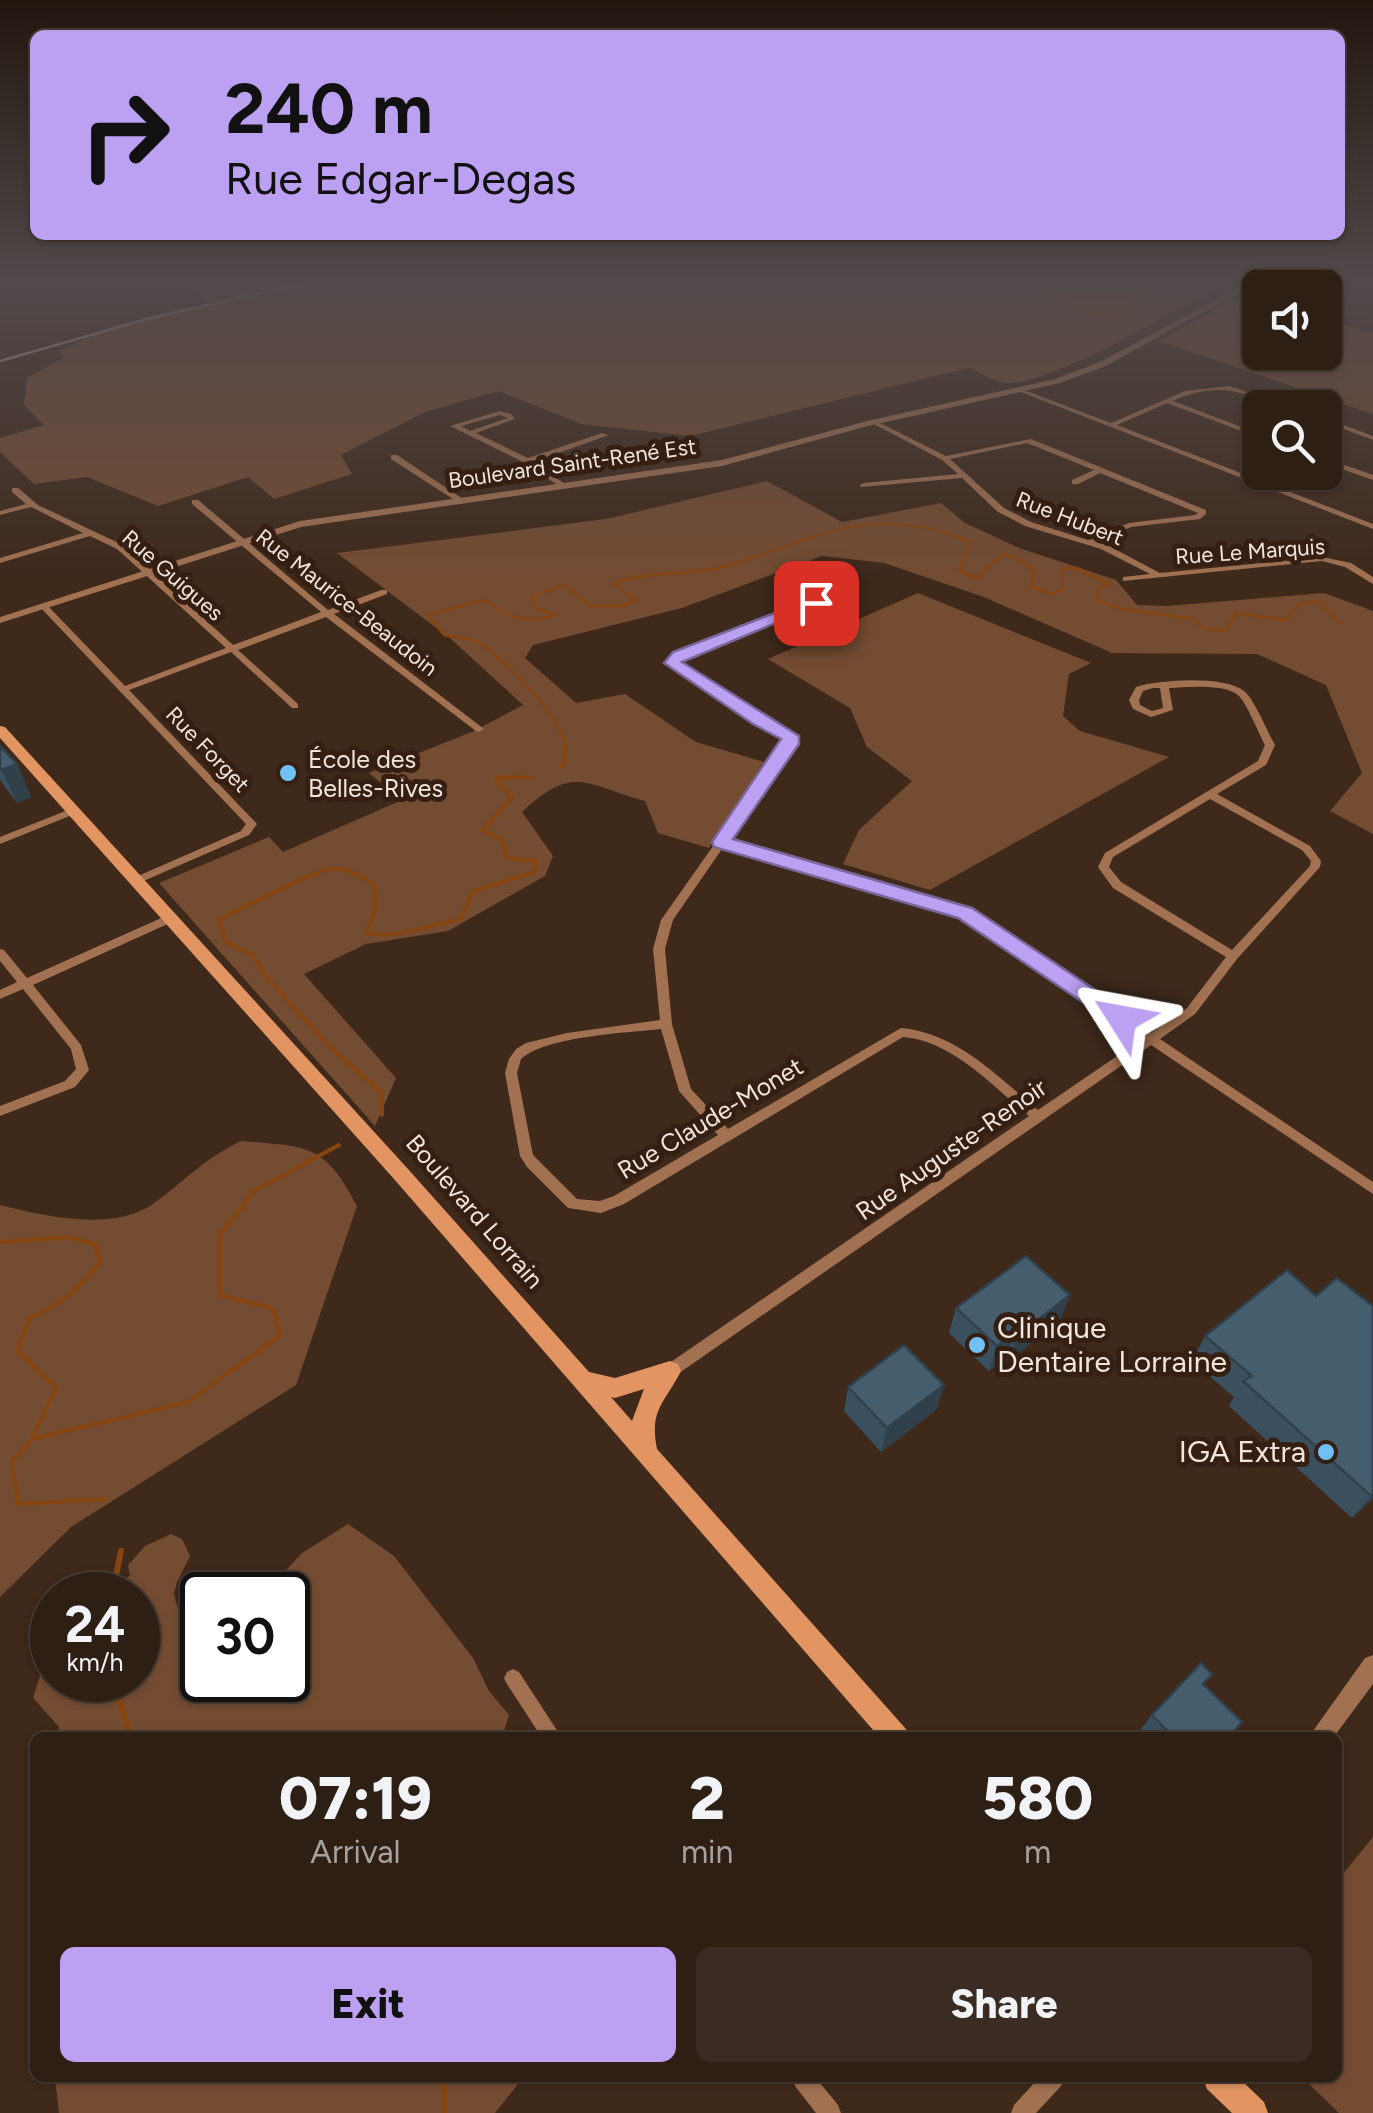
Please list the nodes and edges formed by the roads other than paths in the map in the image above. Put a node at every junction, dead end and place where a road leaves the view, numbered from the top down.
1 (1046, 382) edge
2 (1019, 390) junction
3 (1242, 392) edge
4 (1166, 400) junction
5 (874, 422) junction
6 (1112, 425) junction
7 (1342, 426) edge
8 (1242, 429) edge
9 (470, 433) junction
10 (605, 436) dead end
11 (1373, 438) edge
12 (394, 457) dead end
13 (945, 458) junction
14 (528, 461) junction
15 (1342, 466) edge
16 (1101, 470) junction
17 (964, 476) junction
18 (1373, 478) edge
19 (1075, 482) dead end
20 (864, 485) dead end
21 (562, 486) junction
22 (15, 490) dead end
23 (460, 498) junction
24 (196, 502) dead end
25 (30, 504) junction
26 (0, 514) edge
27 (1373, 527) edge
28 (92, 533) junction
29 (241, 541) junction
30 (1090, 542) junction
31 (0, 561) edge
32 (145, 572) junction
33 (1158, 575) junction
34 (1126, 579) dead end
35 (1373, 581) edge
36 (384, 592) dead end
37 (845, 604) dead end
38 (44, 606) junction
39 (327, 613) junction
40 (0, 620) edge
41 (230, 649) junction
42 (1164, 686) dead end
43 (124, 689) junction
44 (294, 706) dead end
45 (479, 728) dead end
46 (0, 731) edge
47 (1210, 795) junction
48 (74, 811) junction
49 (0, 841) edge
50 (721, 842) junction
51 (135, 881) junction
52 (168, 919) junction
53 (0, 953) edge
54 (1233, 956) junction
55 (23, 984) junction
56 (0, 995) edge
57 (666, 1024) junction
58 (1151, 1038) junction
59 (0, 1110) edge
60 (1037, 1116) junction
61 (726, 1135) junction
62 (1373, 1189) edge
63 (670, 1371) junction
64 (578, 1379) junction
65 (648, 1457) junction
66 (1373, 1666) edge
67 (513, 1678) dead end
68 (548, 1732) edge
69 (892, 1732) edge
70 (1324, 1732) edge
71 (807, 2082) edge
72 (1049, 2082) edge
73 (1222, 2082) edge
74 (830, 2113) edge
75 (1022, 2113) edge
76 (1253, 2113) edge

1 - 2 street, Boulevard Saint-René Est
2 - 5 street, Boulevard Saint-René Est
2 - 6 street
3 - 4 street
4 - 6 street
4 - 8 street
5 - 13 street, Rue Hubert
5 - 21 street, Boulevard Saint-René Est
6 - 27 street
7 - 11 street
9 - 9 street
9 - 14 street
10 - 14 street
12 - 23 street
13 - 16 street
13 - 17 street, Rue Hubert
14 - 21 street
15 - 18 street
16 - 19 street
16 - 30 street
17 - 20 street
17 - 30 street, Rue Hubert
21 - 23 street, Boulevard Saint-René Est
22 - 25 street, Rue Guigues
23 - 29 street, Boulevard Saint-René Est
24 - 29 street, Rue Maurice-Beaudoin
25 - 26 street
25 - 28 street, Rue Guigues
28 - 31 street
28 - 32 street, Rue Guigues
29 - 32 street, Boulevard Saint-René Est
29 - 39 street, Rue Maurice-Beaudoin
30 - 33 street, Rue Hubert
32 - 38 street, Boulevard Saint-René Est
32 - 41 street, Rue Guigues
33 - 34 street, Rue Le Marquis
33 - 35 street, Rue Le Marquis
36 - 39 street
37 - 50 street
38 - 40 street, Boulevard Saint-René Est
38 - 43 street, Rue Forget
39 - 41 street
39 - 45 street, Rue Maurice-Beaudoin
41 - 43 street
41 - 44 street, Rue Guigues
42 - 47 street
43 - 51 street, Rue Forget
46 - 48 main road, Boulevard Lorrain
47 - 54 street, Rue Auguste-Renoir
47 - 54 street
48 - 49 street
48 - 51 main road, Boulevard Lorrain
50 - 57 street
50 - 58 street
51 - 52 main road, Boulevard Lorrain
52 - 55 street
52 - 64 main road, Boulevard Lorrain
53 - 55 street
54 - 58 street, Rue Auguste-Renoir
55 - 56 street
55 - 59 street
57 - 61 street
57 - 61 street, Rue Claude-Monet
58 - 60 street, Rue Auguste-Renoir
58 - 62 street
60 - 61 street, Rue Claude-Monet
60 - 63 street, Rue Auguste-Renoir
63 - 64 main road
63 - 65 main road
64 - 65 main road, Boulevard Lorrain
65 - 69 main road, Boulevard Lorrain
66 - 70 street
67 - 68 street
71 - 74 street
72 - 75 street
73 - 76 main road

